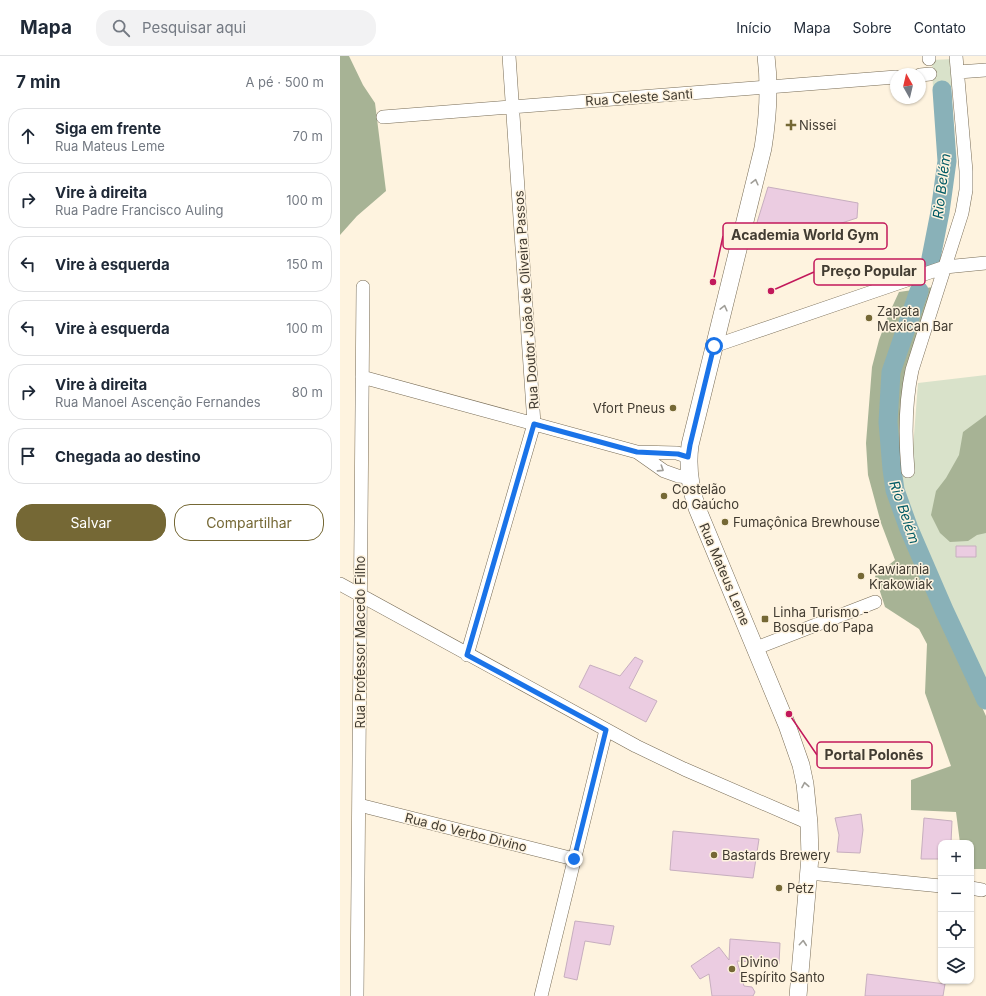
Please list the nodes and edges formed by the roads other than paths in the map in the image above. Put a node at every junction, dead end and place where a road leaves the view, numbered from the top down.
1 (510, 56) edge
2 (766, 56) edge
3 (956, 56) edge
4 (986, 70) edge
5 (958, 72) junction
6 (890, 77) edge
7 (769, 87) junction
8 (513, 107) junction
9 (383, 117) dead end
10 (986, 263) edge
11 (945, 266) junction
12 (363, 287) dead end
13 (714, 346) junction
14 (362, 377) junction
15 (534, 424) junction
16 (637, 452) junction
17 (688, 457) junction
18 (908, 471) dead end
19 (689, 477) junction
20 (340, 584) edge
21 (360, 595) junction
22 (875, 602) dead end
23 (756, 648) junction
24 (467, 655) junction
25 (606, 730) junction
26 (359, 805) junction
27 (810, 823) junction
28 (574, 859) junction
29 (809, 873) junction
30 (938, 886) edge
31 (357, 996) edge
32 (541, 996) edge
33 (798, 996) edge

1 - 8 street, Rua Doutor João de Oliveira Passos
2 - 7 main road, Rua Mateus Leme
3 - 5 street
4 - 5 street
5 - 11 street
6 - 7 street, Rua Celeste Santi
7 - 8 street, Rua Celeste Santi
13 -> 7 main road, Rua Mateus Leme
8 - 9 street, Rua Celeste Santi
8 - 15 street, Rua Doutor João de Oliveira Passos
10 - 11 street
11 - 13 street
11 - 18 street
12 - 14 street, Rua Professor Macedo Filho
13 - 17 main road, Rua Mateus Leme
14 - 15 street
14 - 21 street, Rua Professor Macedo Filho
15 - 16 street
15 - 24 street, Rua Doutor João de Oliveira Passos
16 - 17 street
16 -> 19 street
17 - 19 main road, Rua Mateus Leme
19 - 23 main road, Rua Mateus Leme
20 - 21 street
21 - 24 street
21 - 26 street, Rua Professor Macedo Filho
22 - 23 street
27 -> 23 main road, Rua Mateus Leme
24 - 25 street
25 - 27 street
25 - 28 street
26 - 28 street, Rua do Verbo Divino
26 - 31 street, Rua Professor Macedo Filho
27 - 29 main road, Rua Mateus Leme
28 - 32 street
29 - 30 street
33 -> 29 main road, Rua Mateus Leme

